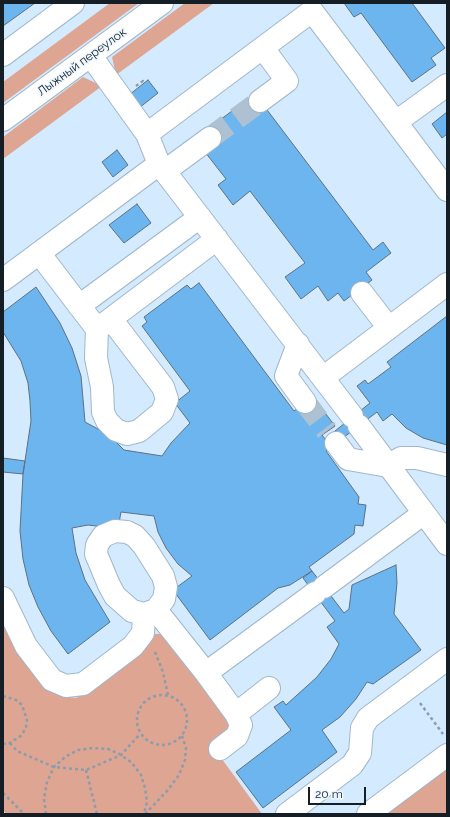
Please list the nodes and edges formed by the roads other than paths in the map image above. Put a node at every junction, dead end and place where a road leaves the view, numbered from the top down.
1 (73, 3) edge
2 (162, 3) edge
3 (263, 48) junction
4 (3, 55) edge
5 (91, 56) junction
6 (447, 85) edge
7 (260, 101) tunnel mouth
8 (3, 120) edge
9 (396, 122) junction
10 (147, 134) junction
11 (210, 138) tunnel mouth
12 (162, 168) junction
13 (447, 190) edge
14 (200, 217) junction
15 (217, 239) junction
16 (39, 253) junction
17 (3, 280) edge
18 (447, 284) edge
19 (362, 293) dead end
20 (80, 306) junction
21 (389, 328) junction
22 (298, 344) junction
23 (324, 377) junction
24 (306, 402) tunnel mouth
25 (331, 436) tunnel mouth
26 (447, 465) edge
27 (388, 466) junction
28 (424, 513) junction
29 (446, 542) edge
30 (3, 598) edge
31 (447, 659) edge
32 (206, 673) junction
33 (269, 688) dead end
34 (236, 714) junction
35 (446, 746) edge
36 (220, 749) dead end
37 (287, 814) edge
38 (368, 814) edge

1 - 4 street
2 - 5 street, Лыжный переулок
3 - 7 street
3 - 9 street
3 - 10 street
5 - 8 street, Лыжный переулок
5 - 10 street
6 - 9 street
9 - 13 street
10 - 12 street
11 - 12 street
12 - 14 street
12 - 16 street
14 - 15 street
14 - 20 street
15 - 20 street
15 - 22 street
16 - 17 street
16 - 20 street
18 - 21 street
19 - 21 street
21 - 23 street
22 - 23 street
22 - 24 street
23 - 27 street
25 - 27 street
26 - 27 street
27 - 28 street
28 - 29 street
28 - 32 street
30 - 32 street
31 - 37 street
32 - 34 street
33 - 34 street
34 - 36 street
35 - 38 street

